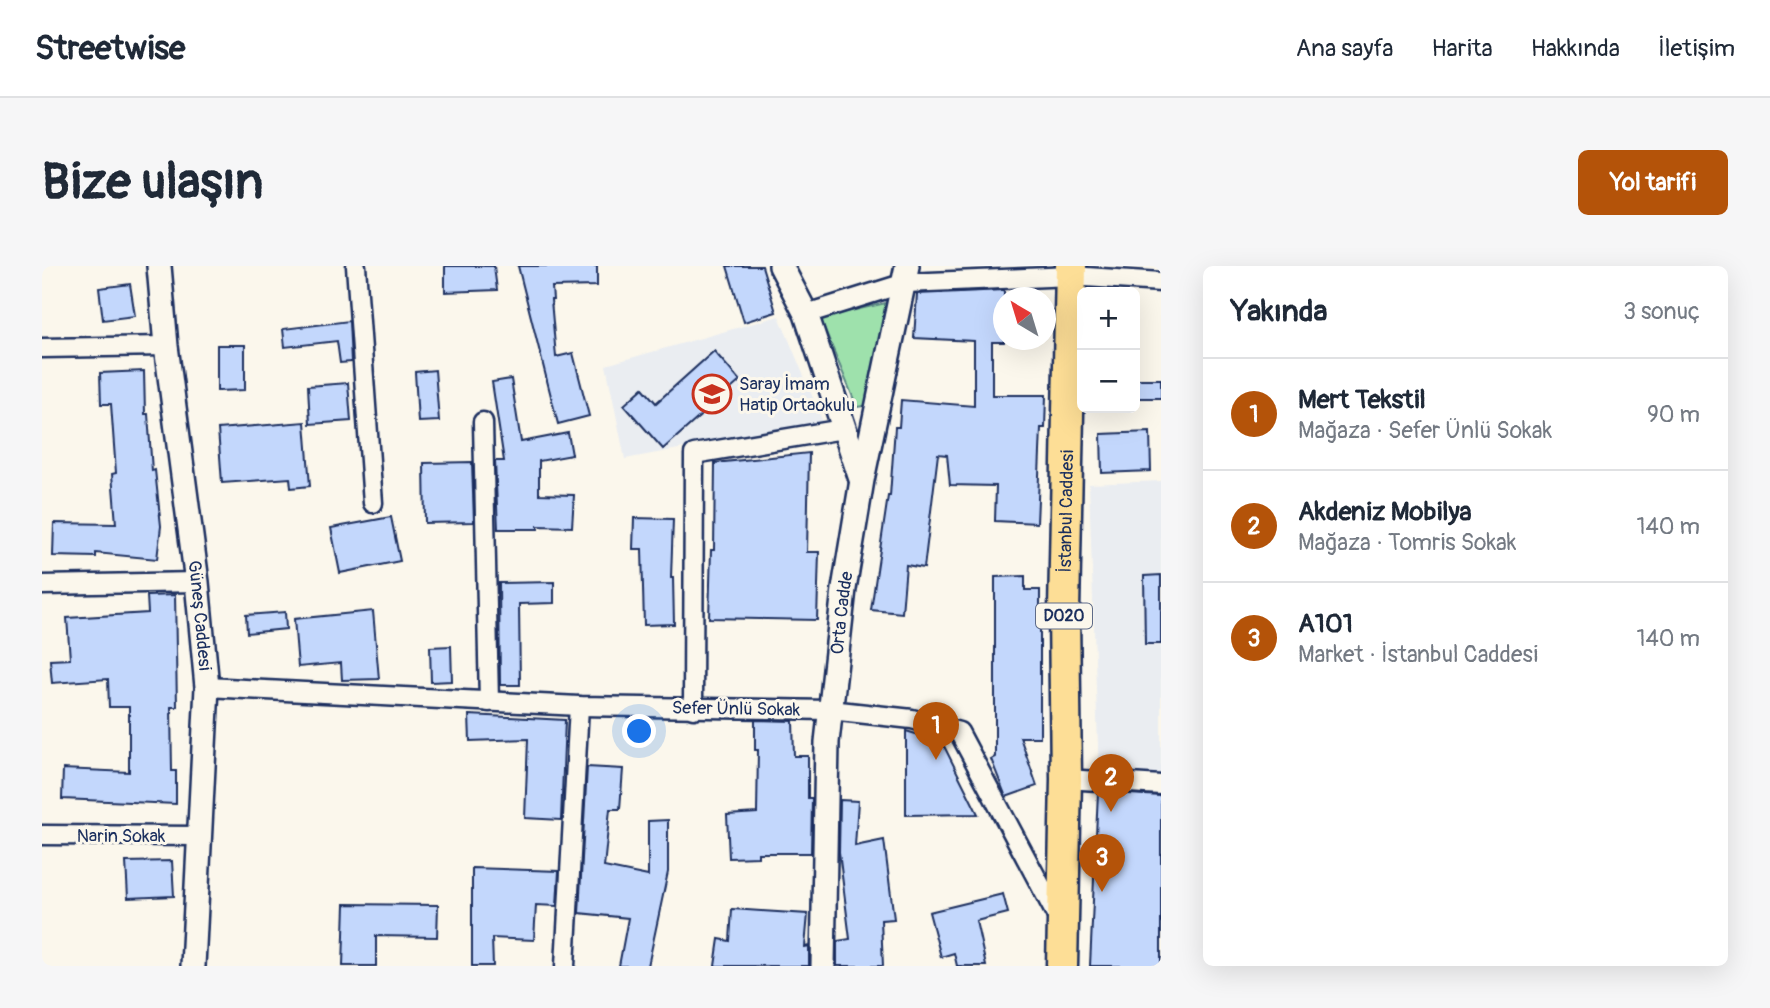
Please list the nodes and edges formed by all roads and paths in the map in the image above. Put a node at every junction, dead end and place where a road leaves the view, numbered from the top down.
1 (159, 266) edge
2 (356, 266) edge
3 (781, 266) edge
4 (1071, 271) edge
5 (906, 274) edge
6 (1161, 282) edge
7 (806, 314) junction
8 (166, 346) junction
9 (42, 348) edge
10 (483, 422) dead end
11 (843, 429) junction
12 (862, 480) junction
13 (373, 503) dead end
14 (197, 582) junction
15 (42, 585) edge
16 (207, 687) junction
17 (489, 702) junction
18 (579, 706) junction
19 (693, 709) junction
20 (830, 710) junction
21 (1066, 779) junction
22 (1161, 785) edge
23 (42, 835) edge
24 (200, 836) junction
25 (1062, 926) junction
26 (193, 966) edge
27 (565, 966) edge
28 (823, 966) edge
29 (1062, 966) edge

1 - 8 street, Güneş Caddesi
2 - 13 street
3 - 7 street
4 - 5 street
4 - 6 street
4 - 21 highway, İstanbul Caddesi / D020
5 - 7 street
5 - 12 street, Orta Cadde
7 - 11 street
8 - 9 street
8 - 14 street, Güneş Caddesi
10 - 17 street
11 - 12 street
11 - 19 street
12 - 20 street, Orta Cadde
14 - 15 street
14 - 16 street, Güneş Caddesi
16 - 17 street, Sefer Ünlü Sokak
16 - 24 street, Güneş Caddesi
17 - 18 street, Sefer Ünlü Sokak
18 - 19 street, Sefer Ünlü Sokak
18 - 27 street
19 - 20 street, Sefer Ünlü Sokak
20 - 25 street, Sefer Ünlü Sokak
20 - 28 street, Orta Cadde
21 - 22 street
21 - 25 highway, İstanbul Caddesi / D020
23 - 24 street, Narin Sokak
24 - 26 street, Güneş Caddesi
25 - 29 highway, İstanbul Caddesi / D020

